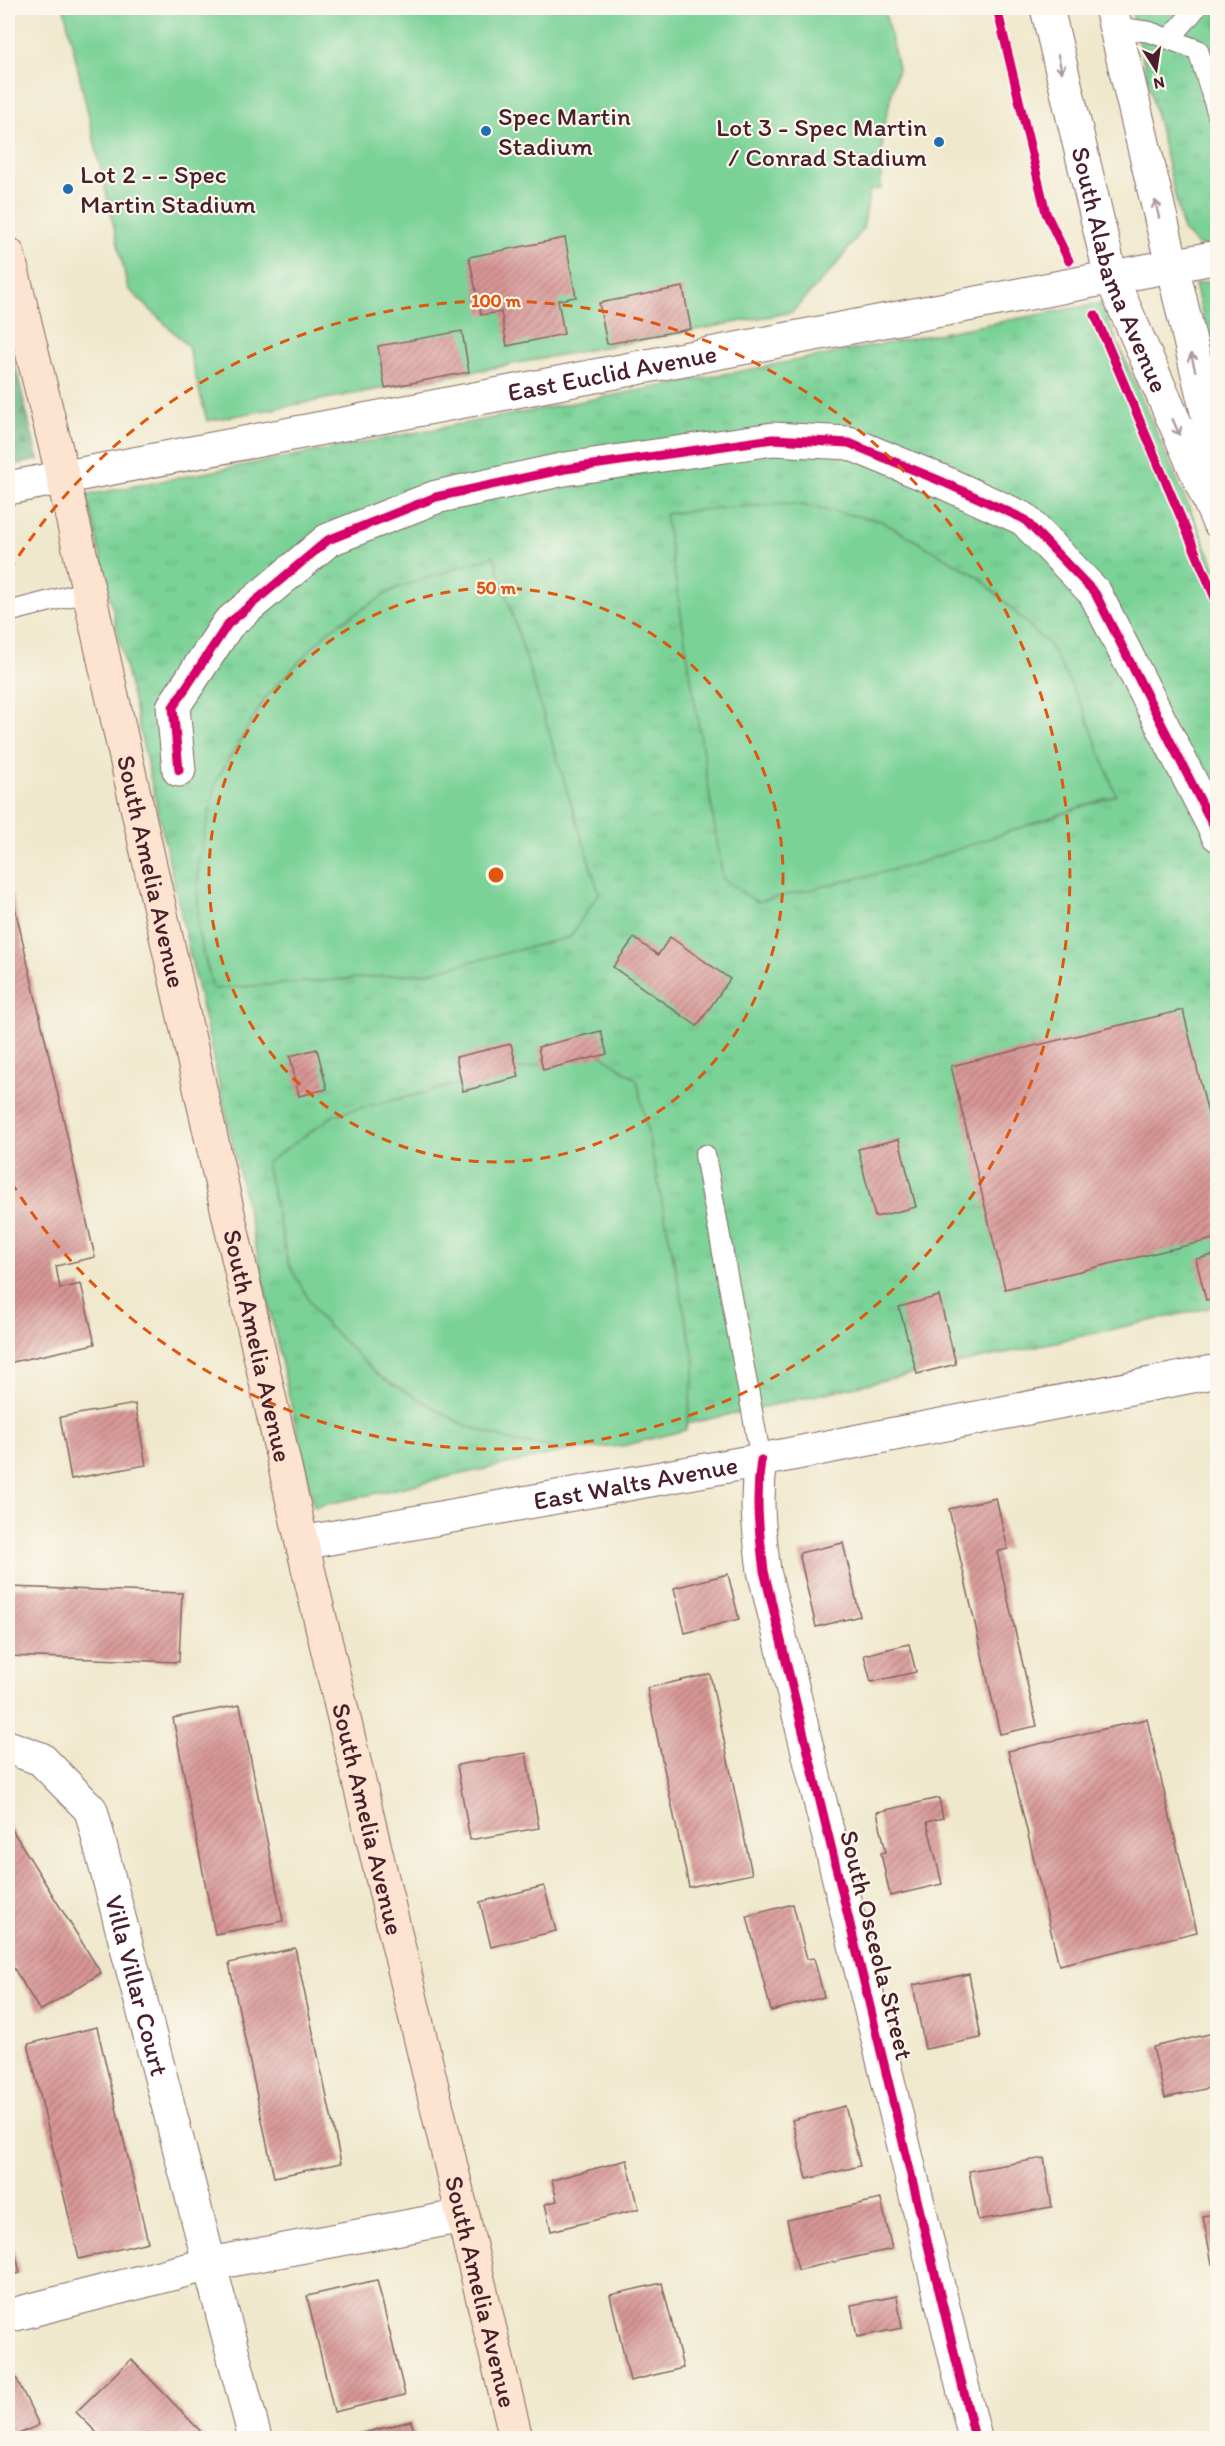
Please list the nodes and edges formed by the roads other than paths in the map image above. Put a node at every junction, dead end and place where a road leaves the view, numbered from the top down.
1 (1047, 8) edge
2 (1196, 8) edge
3 (1113, 17) edge
4 (1170, 39) junction
5 (1218, 114) edge
6 (8, 254) edge
7 (1218, 257) edge
8 (1170, 266) junction
9 (1111, 277) junction
10 (1218, 459) edge
11 (63, 477) junction
12 (8, 488) edge
13 (1218, 520) edge
14 (89, 591) junction
15 (8, 612) edge
16 (179, 770) dead end
17 (1218, 835) edge
18 (705, 1155) dead end
19 (1218, 1371) edge
20 (761, 1460) junction
21 (302, 1543) junction
22 (8, 1747) edge
23 (463, 2216) junction
24 (210, 2264) junction
25 (8, 2316) edge
26 (255, 2439) edge
27 (516, 2439) edge
28 (975, 2439) edge

1 -> 9 street, South Alabama Avenue
2 - 4 lane
3 - 4 lane
8 -> 3 street, South Alabama Avenue
4 - 5 lane
6 - 11 main road, South Amelia Avenue
7 - 8 street, East Euclid Avenue
8 - 9 street, East Euclid Avenue
10 -> 8 street, South Alabama Avenue
9 - 11 street, East Euclid Avenue
9 -> 13 street, South Alabama Avenue
11 - 12 street, East Euclid Avenue
11 - 14 main road, South Amelia Avenue
14 - 15 lane
14 - 21 main road, South Amelia Avenue
16 - 17 street
18 - 20 lane
19 - 20 street, East Walts Avenue
20 - 21 street, East Walts Avenue
20 - 28 street, South Osceola Street
21 - 23 main road, South Amelia Avenue
22 - 24 street, Villa Villar Court
23 - 24 street
23 - 27 main road, South Amelia Avenue
24 - 25 street
24 - 26 street, Villa Villar Court

